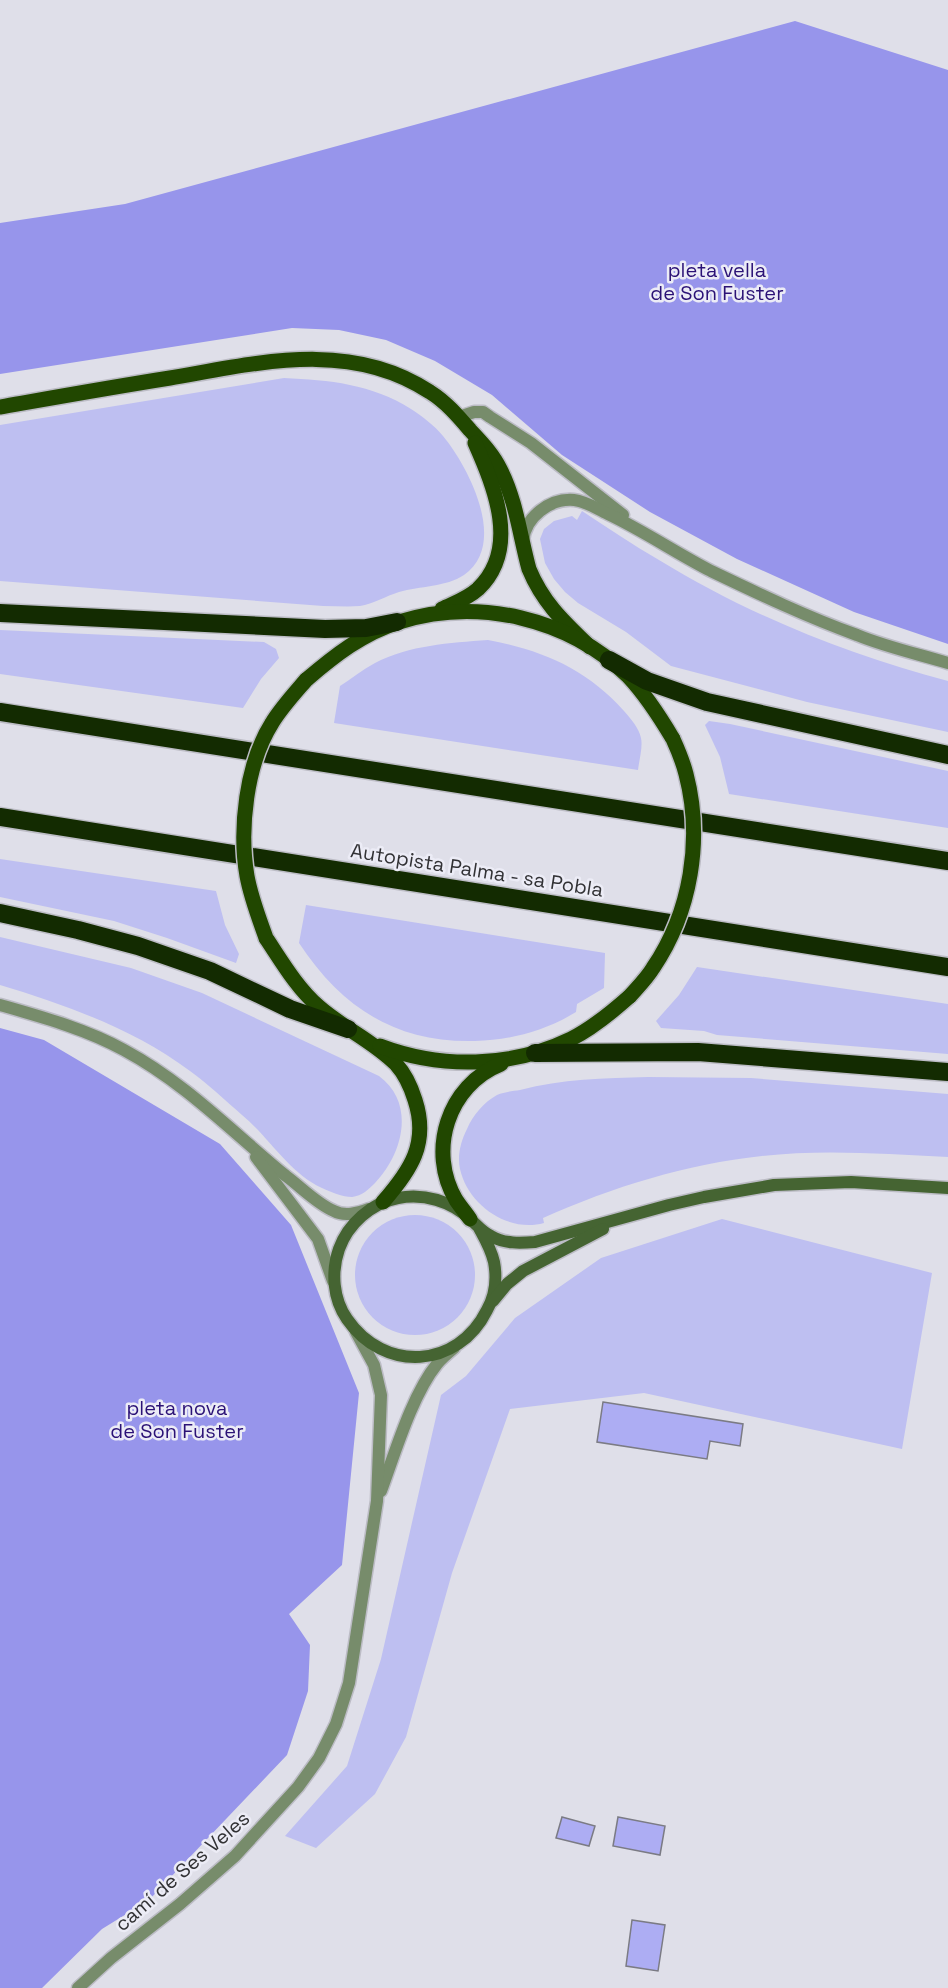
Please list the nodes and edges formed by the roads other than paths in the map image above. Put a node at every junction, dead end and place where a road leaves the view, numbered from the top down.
1 (0, 407) edge
2 (459, 417) junction
3 (469, 429) junction
4 (641, 529) junction
5 (523, 546) junction
6 (0, 613) edge
7 (429, 615) junction
8 (397, 622) junction
9 (590, 647) junction
10 (609, 660) junction
11 (948, 663) edge
12 (0, 712) edge
13 (948, 755) edge
14 (0, 817) edge
15 (948, 861) edge
16 (0, 913) edge
17 (948, 967) edge
18 (0, 1005) edge
19 (348, 1029) junction
20 (368, 1041) junction
21 (535, 1053) junction
22 (512, 1059) junction
23 (948, 1072) edge
24 (249, 1146) junction
25 (948, 1188) edge
26 (378, 1205) junction
27 (623, 1219) junction
28 (475, 1223) junction
29 (335, 1286) junction
30 (490, 1305) junction
31 (356, 1332) junction
32 (455, 1347) junction
33 (377, 1501) junction
34 (78, 1988) edge

1 - 2 main road
2 - 3 main road
2 - 4 street
3 - 5 main road
3 - 7 main road
4 - 5 street
4 - 11 street
5 - 9 main road
6 - 8 highway
7 - 8 main road
7 - 9 main road
8 - 19 main road, bridge
9 - 10 main road
10 - 13 highway
10 - 21 main road, bridge
12 - 15 highway
14 - 17 highway, Autopista Palma - sa Pobla
16 - 19 highway
18 - 24 street
19 - 20 main road
20 - 22 main road
20 - 26 main road
21 - 22 main road
21 - 23 highway
22 - 28 main road
24 - 26 street
24 - 29 street
25 - 27 street
26 - 28 street
26 - 29 street
27 - 28 street
27 - 30 street
28 - 30 street
29 - 31 street
30 - 32 street
31 - 32 street
31 - 33 street
32 - 33 street
33 - 34 street, camí de Ses Veles

